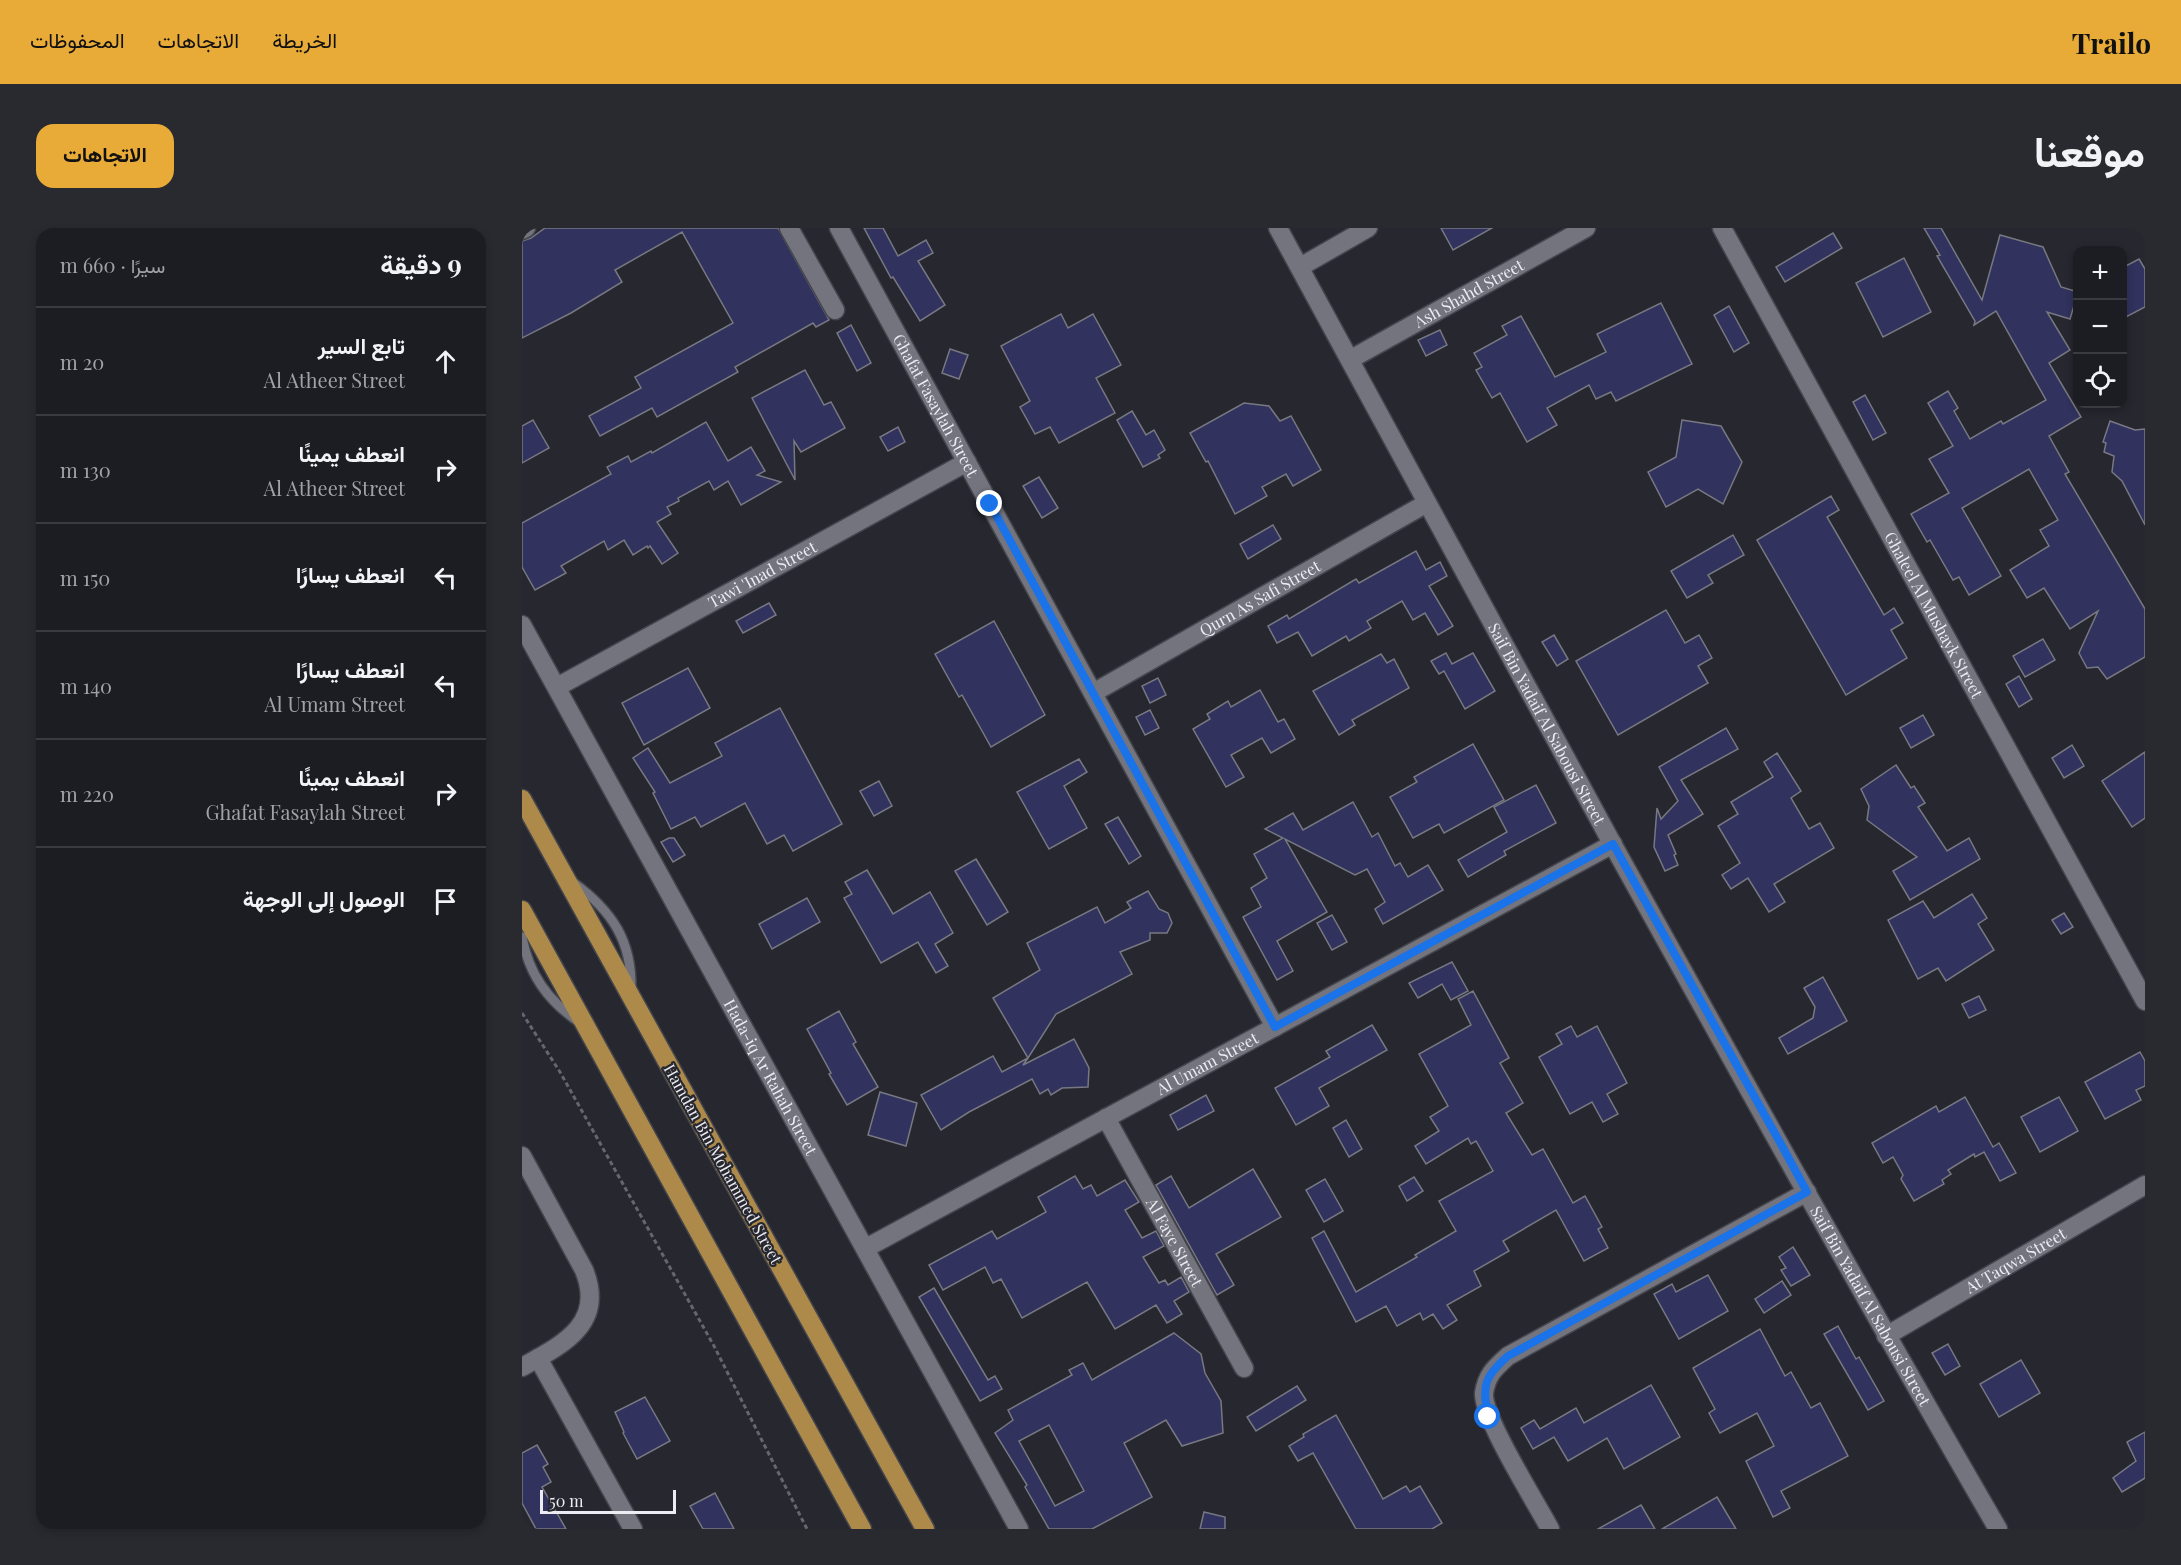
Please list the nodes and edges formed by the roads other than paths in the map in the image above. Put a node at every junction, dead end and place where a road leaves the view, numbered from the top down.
1 (789, 228) edge
2 (839, 228) edge
3 (1278, 228) edge
4 (1368, 228) edge
5 (1587, 228) edge
6 (1722, 228) edge
7 (1300, 267) junction
8 (835, 310) dead end
9 (1351, 359) junction
10 (967, 462) junction
11 (1427, 503) junction
12 (522, 625) edge
13 (557, 687) junction
14 (1093, 693) junction
15 (522, 799) edge
16 (1613, 844) junction
17 (522, 910) edge
18 (522, 937) edge
19 (2145, 1001) edge
20 (586, 1026) junction
21 (1275, 1027) junction
22 (1106, 1118) junction
23 (522, 1156) edge
24 (2145, 1185) edge
25 (1807, 1192) junction
26 (866, 1248) junction
27 (1886, 1336) junction
28 (538, 1358) junction
29 (522, 1367) edge
30 (1244, 1368) dead end
31 (633, 1529) edge
32 (862, 1529) edge
33 (925, 1529) edge
34 (1019, 1529) edge
35 (1550, 1529) edge
36 (1998, 1529) edge

1 - 8 street
2 - 10 street, Ghafat Fasaylah Street
3 - 7 street, Saif Bin Yadaif Al Sabousi Street
4 - 7 street
5 - 9 street, Ash Shahd Street
6 - 19 street, Ghaleel Al Mushayk Street
7 - 9 street, Saif Bin Yadaif Al Sabousi Street
9 - 11 street, Saif Bin Yadaif Al Sabousi Street
10 - 13 street, Tawi 'Inad Street
10 - 14 street, Ghafat Fasaylah Street
11 - 14 street, Qurn As Safi Street
11 - 16 street, Saif Bin Yadaif Al Sabousi Street
12 - 13 street, Hada-iq Ar Rahah Street
13 - 26 street, Hada-iq Ar Rahah Street
14 - 21 street, Ghafat Fasaylah Street
15 - 33 main road, Hamdan Bin Mohammed Street
16 - 21 street, Al Umam Street
16 - 25 street, Saif Bin Yadaif Al Sabousi Street
17 - 20 main road
18 - 20 lane
20 - 32 main road
21 - 22 street, Al Umam Street
22 - 26 street, Al Umam Street
22 - 30 street, Al Faye Street
23 - 28 street
24 - 27 street, At Taqwa Street
25 - 27 street, Saif Bin Yadaif Al Sabousi Street
25 - 35 street
26 - 34 street, Hada-iq Ar Rahah Street
27 - 36 street, Saif Bin Yadaif Al Sabousi Street
28 - 29 street
28 - 31 street

